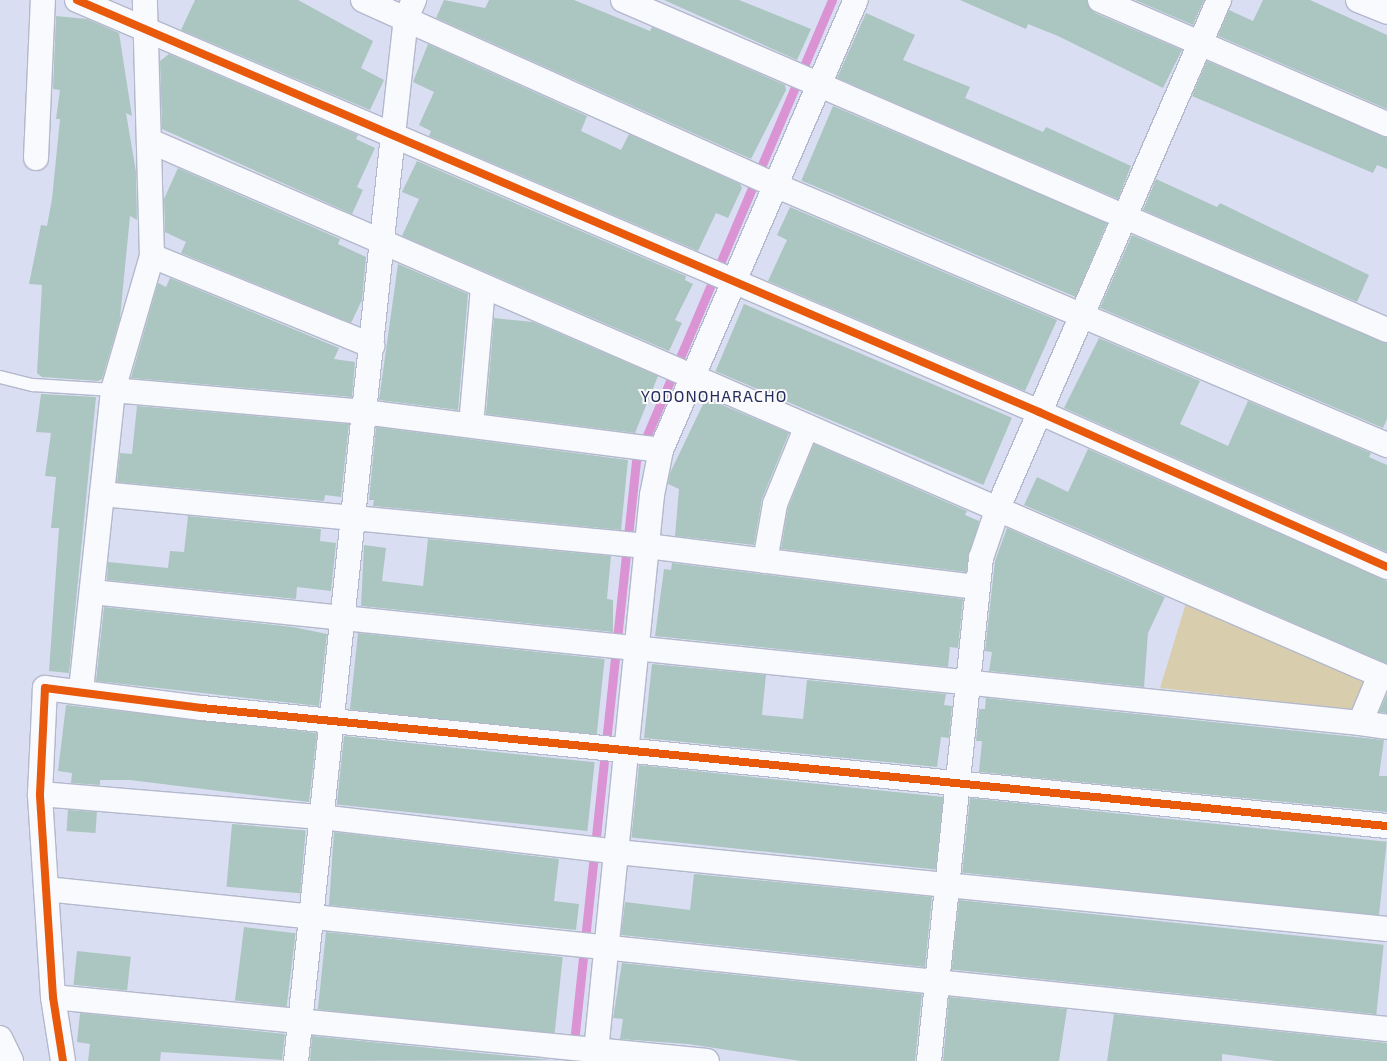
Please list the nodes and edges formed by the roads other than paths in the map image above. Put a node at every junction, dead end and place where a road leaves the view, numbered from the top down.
1 (43, 0) edge
2 (77, 0) edge
3 (145, 0) edge
4 (363, 0) edge
5 (623, 0) edge
6 (856, 0) edge
7 (1100, 0) edge
8 (1219, 0) edge
9 (1358, 0) edge
10 (410, 9) edge
11 (1387, 12) edge
12 (146, 27) junction
13 (1200, 43) junction
14 (822, 85) junction
15 (1387, 124) edge
16 (393, 135) junction
17 (150, 140) junction
18 (36, 158) dead end
19 (777, 186) junction
20 (1125, 214) junction
21 (384, 244) junction
22 (152, 256) junction
23 (736, 282) junction
24 (483, 287) junction
25 (1081, 316) junction
26 (1387, 330) edge
27 (372, 346) junction
28 (0, 377) edge
29 (695, 378) junction
30 (113, 390) junction
31 (364, 412) junction
32 (1039, 412) junction
33 (471, 425) junction
34 (807, 426) junction
35 (1387, 445) edge
36 (661, 450) junction
37 (102, 494) junction
38 (998, 508) junction
39 (352, 517) junction
40 (647, 546) junction
41 (765, 561) junction
42 (1387, 567) edge
43 (977, 586) junction
44 (92, 592) junction
45 (341, 618) junction
46 (637, 648) junction
47 (1383, 667) edge
48 (966, 682) junction
49 (81, 690) junction
50 (330, 720) junction
51 (1360, 723) junction
52 (1387, 727) edge
53 (628, 750) junction
54 (955, 782) junction
55 (40, 794) junction
56 (321, 817) junction
57 (1387, 826) edge
58 (617, 852) junction
59 (945, 886) junction
60 (46, 889) junction
61 (310, 918) junction
62 (1387, 929) edge
63 (607, 947) junction
64 (936, 985) junction
65 (54, 997) junction
66 (299, 1023) junction
67 (1387, 1029) edge
68 (0, 1038) edge
69 (596, 1055) edge
70 (11, 1061) edge
71 (62, 1061) edge
72 (296, 1061) edge
73 (707, 1061) edge
74 (929, 1061) edge

1 - 18 street
2 - 12 street
3 - 12 street
4 - 10 street
5 - 14 street
6 - 14 street
7 - 13 street
8 - 13 street
9 - 11 street
10 - 16 street
10 - 19 street
12 - 16 street
12 - 17 street
13 - 15 street
13 - 20 street
14 - 19 street
14 - 20 street
16 - 21 street
16 - 23 street
17 - 21 street
17 - 22 street
19 - 23 street
19 - 25 street
20 - 25 street
20 - 26 street
21 - 24 street
21 - 27 street
22 - 27 street
22 - 30 street
23 - 29 street
23 - 32 street
24 - 29 street
24 - 33 street
25 - 32 street
25 - 35 street
27 - 31 street
28 - 30 lane
29 - 34 street
29 - 36 street
30 - 31 street
30 - 37 street
31 - 33 street
31 - 39 street
32 - 38 street
32 - 42 street
33 - 36 street
34 - 38 street
34 - 41 street
36 - 40 street
37 - 39 street
37 - 44 street
38 - 43 street
38 - 47 street
39 - 40 street
39 - 45 street
40 - 41 street
40 - 46 street
41 - 43 street
43 - 48 street
44 - 45 street
44 - 49 street
45 - 46 street
45 - 50 street
46 - 48 street
46 - 53 street
47 - 51 street
48 - 51 street
48 - 54 street
49 - 50 street
49 - 55 street
50 - 53 street
50 - 56 street
51 - 52 street
53 - 54 street
53 - 58 street
54 - 57 street
54 - 59 street
55 - 56 street
55 - 60 street
56 - 58 street
56 - 61 street
58 - 59 street
58 - 63 street
59 - 62 street
59 - 64 street
60 - 61 street
60 - 65 street
61 - 63 street
61 - 66 street
63 - 64 street
63 - 69 street
64 - 67 street
64 - 74 street
65 - 66 street
65 - 71 street
66 - 69 street
66 - 72 street
68 - 70 street
69 - 73 street

